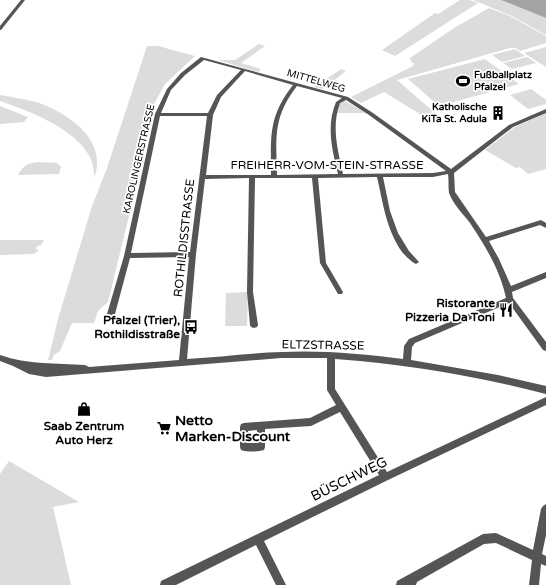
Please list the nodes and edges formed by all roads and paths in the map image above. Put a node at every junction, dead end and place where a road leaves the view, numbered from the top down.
1 (23, 0) edge
2 (0, 29) edge
3 (203, 58) joint
4 (244, 70) junction
5 (296, 84) junction
6 (346, 98) junction
7 (546, 111) edge
8 (158, 114) junction
9 (210, 115) junction
10 (451, 172) junction
11 (274, 176) junction
12 (315, 176) junction
13 (341, 176) junction
14 (380, 176) junction
15 (202, 177) junction
16 (252, 177) junction
17 (546, 226) edge
18 (485, 240) junction
19 (193, 254) junction
20 (127, 256) junction
21 (416, 262) dead end
22 (546, 275) edge
23 (509, 290) junction
24 (340, 292) dead end
25 (510, 299) junction
26 (111, 314) dead end
27 (254, 325) dead end
28 (546, 348) edge
29 (331, 356) junction
30 (0, 358) edge
31 (407, 362) junction
32 (183, 363) junction
33 (546, 390) edge
34 (546, 401) edge
35 (341, 406) junction
36 (261, 426) dead end
37 (385, 477) junction
38 (546, 509) edge
39 (258, 538) junction
40 (542, 559) edge
41 (412, 582) edge
42 (166, 585) edge
43 (281, 585) edge
44 (401, 585) edge
45 (534, 585) edge

1 - 2 street
3 - 4 street, MITTELWEG
3 - 8 street, KAROLINGERSTRASSE
4 - 5 street, MITTELWEG
4 - 9 street, ROTHILDISSTRASSE
5 - 6 street, MITTELWEG
5 - 11 street
6 - 10 street, MITTELWEG
6 - 13 street
7 - 10 street
8 - 9 street
8 - 20 street, KAROLINGERSTRASSE
9 - 15 street, ROTHILDISSTRASSE
10 - 14 street, FREIHERR-VOM-STEIN-STRASSE
10 - 18 street
11 - 12 street, FREIHERR-VOM-STEIN-STRASSE
11 - 16 street, FREIHERR-VOM-STEIN-STRASSE
12 - 13 street, FREIHERR-VOM-STEIN-STRASSE
12 - 24 street
13 - 14 street, FREIHERR-VOM-STEIN-STRASSE
14 - 21 street
15 - 16 street, FREIHERR-VOM-STEIN-STRASSE
15 - 19 street, ROTHILDISSTRASSE
16 - 27 street
17 - 18 street
18 - 23 street
19 - 20 street
19 - 32 street, ROTHILDISSTRASSE
20 - 26 street, KAROLINGERSTRASSE
22 - 23 street
23 - 25 street
25 - 28 street
25 - 31 street
29 - 31 street, ELTZSTRASSE
29 - 32 street, ELTZSTRASSE
29 - 35 street
30 - 32 street, ELTZSTRASSE
31 - 33 street, ELTZSTRASSE
34 - 37 street, BÜSCHWEG
35 - 36 street
35 - 37 street
37 - 39 street, BÜSCHWEG
38 - 40 street
39 - 42 street, BÜSCHWEG
39 - 43 street
40 - 41 street
40 - 45 street
41 - 44 street

